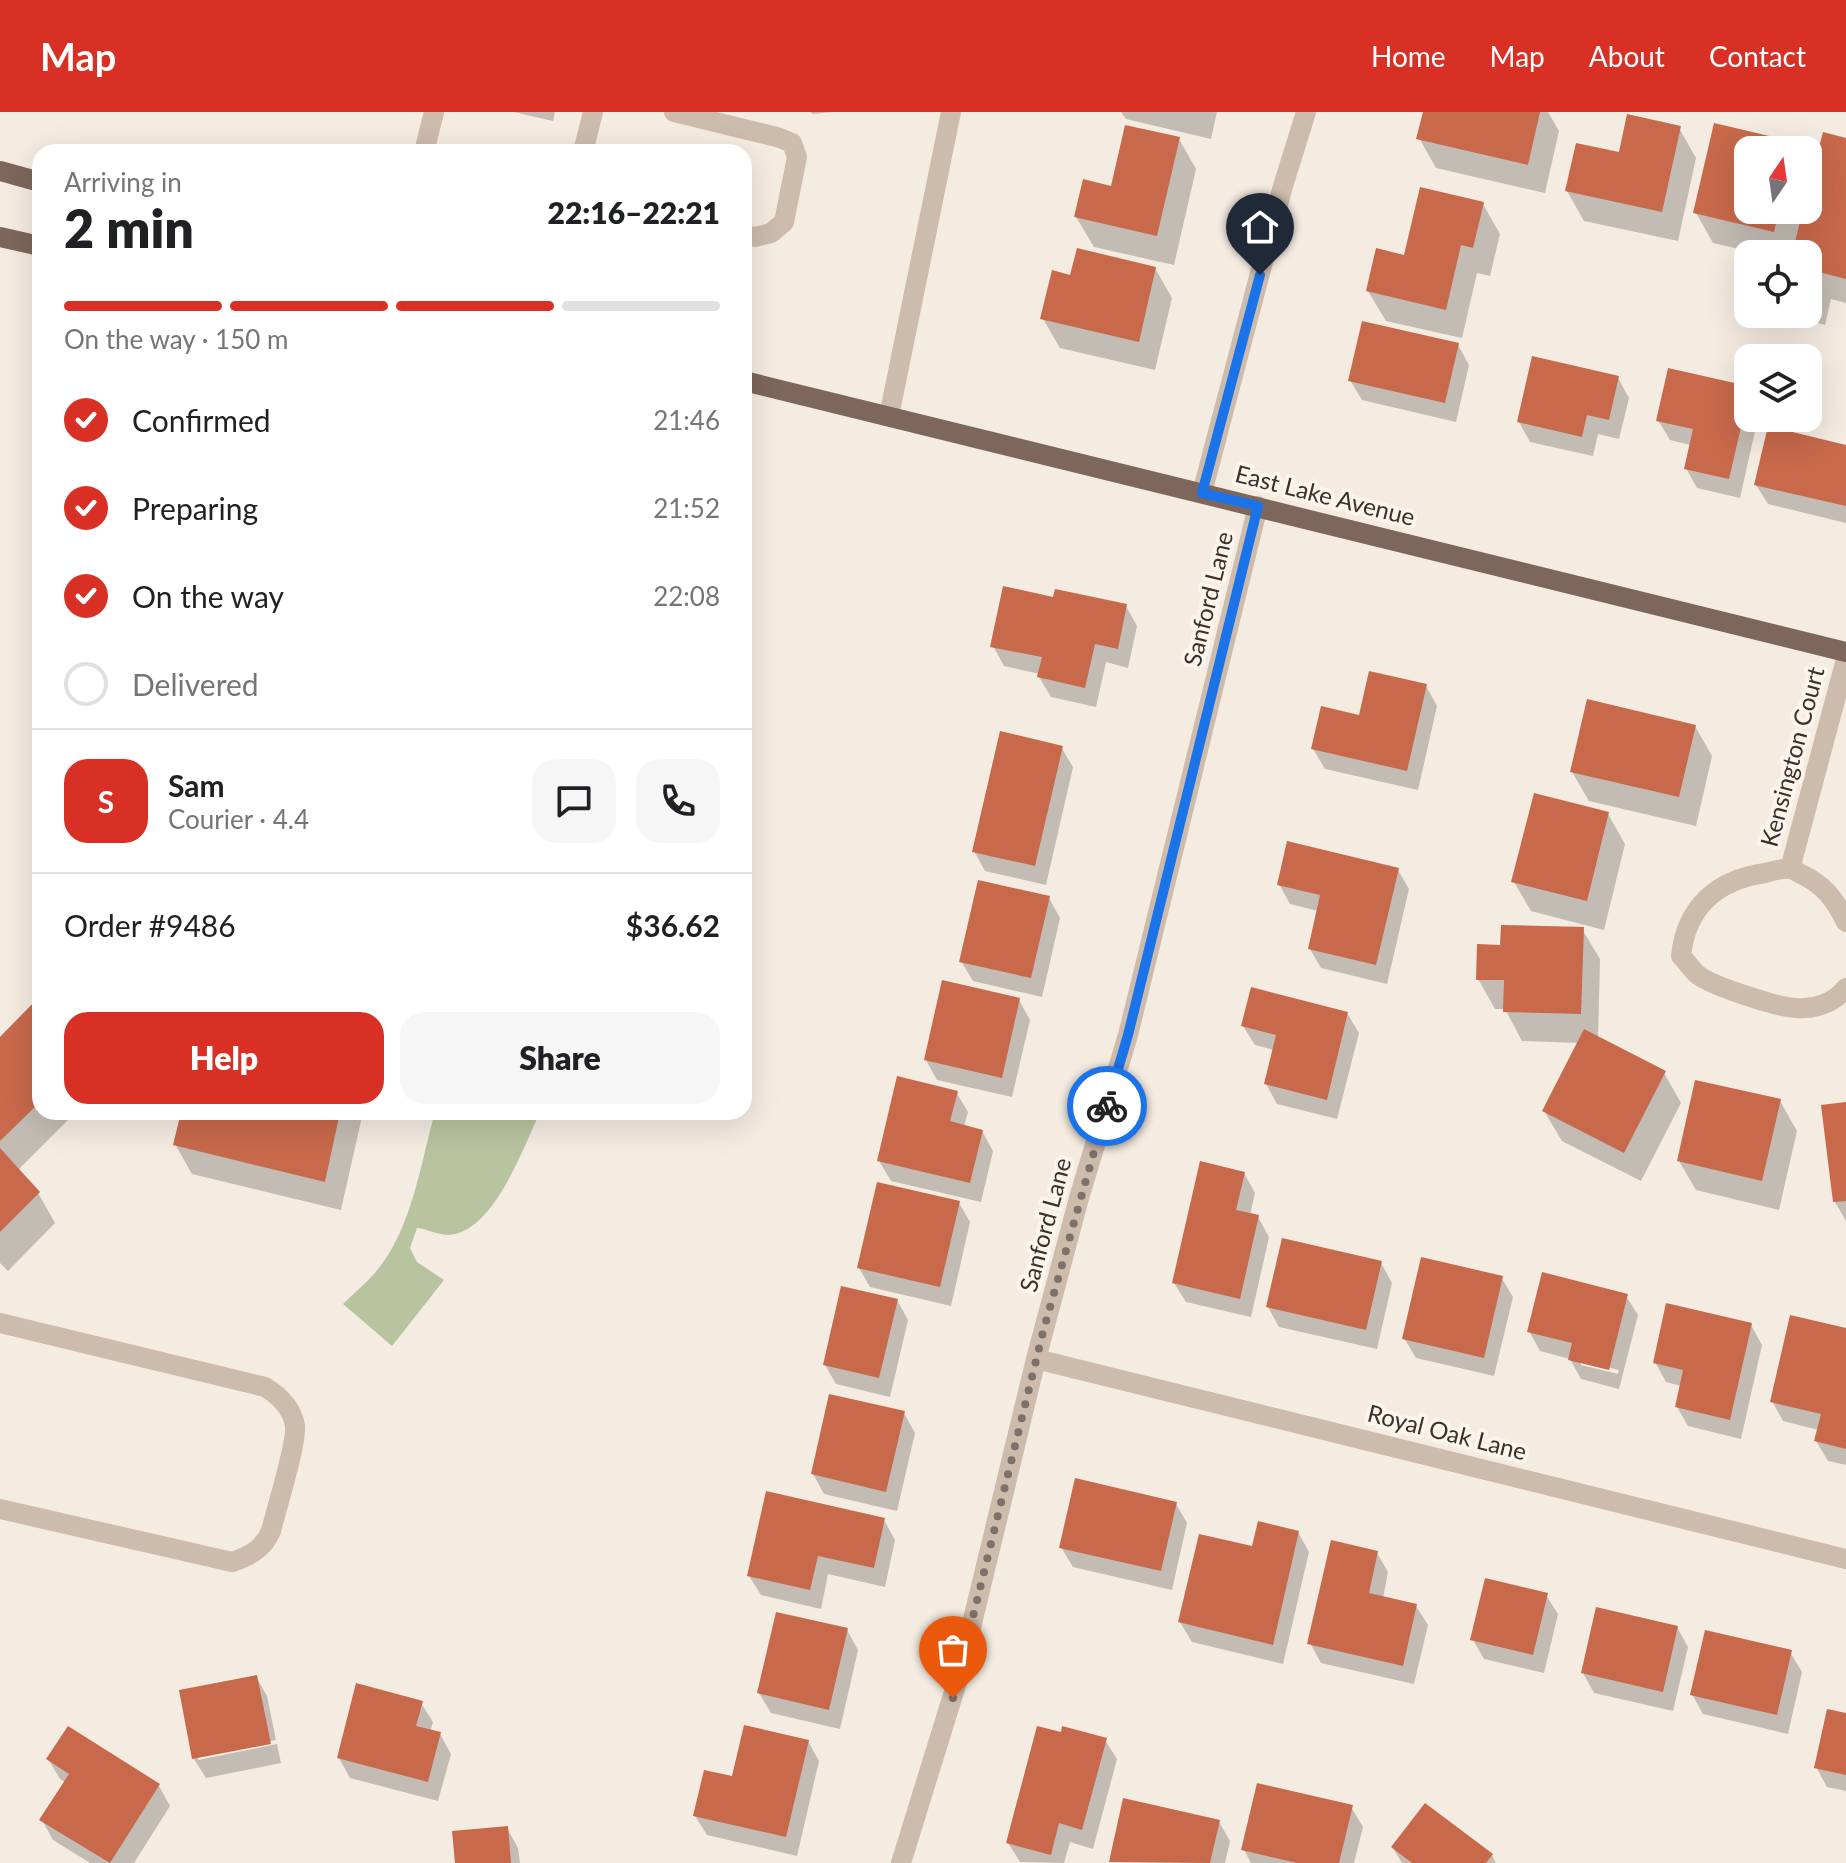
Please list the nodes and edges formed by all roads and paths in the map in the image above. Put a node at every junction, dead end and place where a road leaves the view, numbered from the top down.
1 (434, 112) edge
2 (593, 112) edge
3 (674, 112) edge
4 (951, 112) edge
5 (1306, 112) edge
6 (426, 144) edge
7 (585, 144) edge
8 (0, 171) edge
9 (32, 180) edge
10 (752, 236) edge
11 (0, 237) edge
12 (32, 244) edge
13 (752, 383) edge
14 (889, 416) junction
15 (1202, 493) junction
16 (1258, 506) junction
17 (1846, 652) edge
18 (1846, 659) edge
19 (1790, 869) junction
20 (1846, 922) edge
21 (1846, 988) edge
22 (0, 1323) edge
23 (1036, 1359) junction
24 (0, 1509) edge
25 (1846, 1559) edge
26 (901, 1863) edge

1 - 6 street
2 - 7 street
3 - 10 street
4 - 14 street
5 - 15 street
8 - 9 main road
11 - 12 main road
13 - 14 main road, East Lake Avenue
14 - 15 main road, East Lake Avenue
15 - 16 main road, East Lake Avenue
16 - 17 main road, East Lake Avenue
16 - 23 street, Sanford Lane
18 - 19 street, Kensington Court
19 - 20 street, Kensington Court
19 - 21 street, Kensington Court
22 - 24 street
23 - 25 street, Royal Oak Lane
23 - 26 street, Sanford Lane

